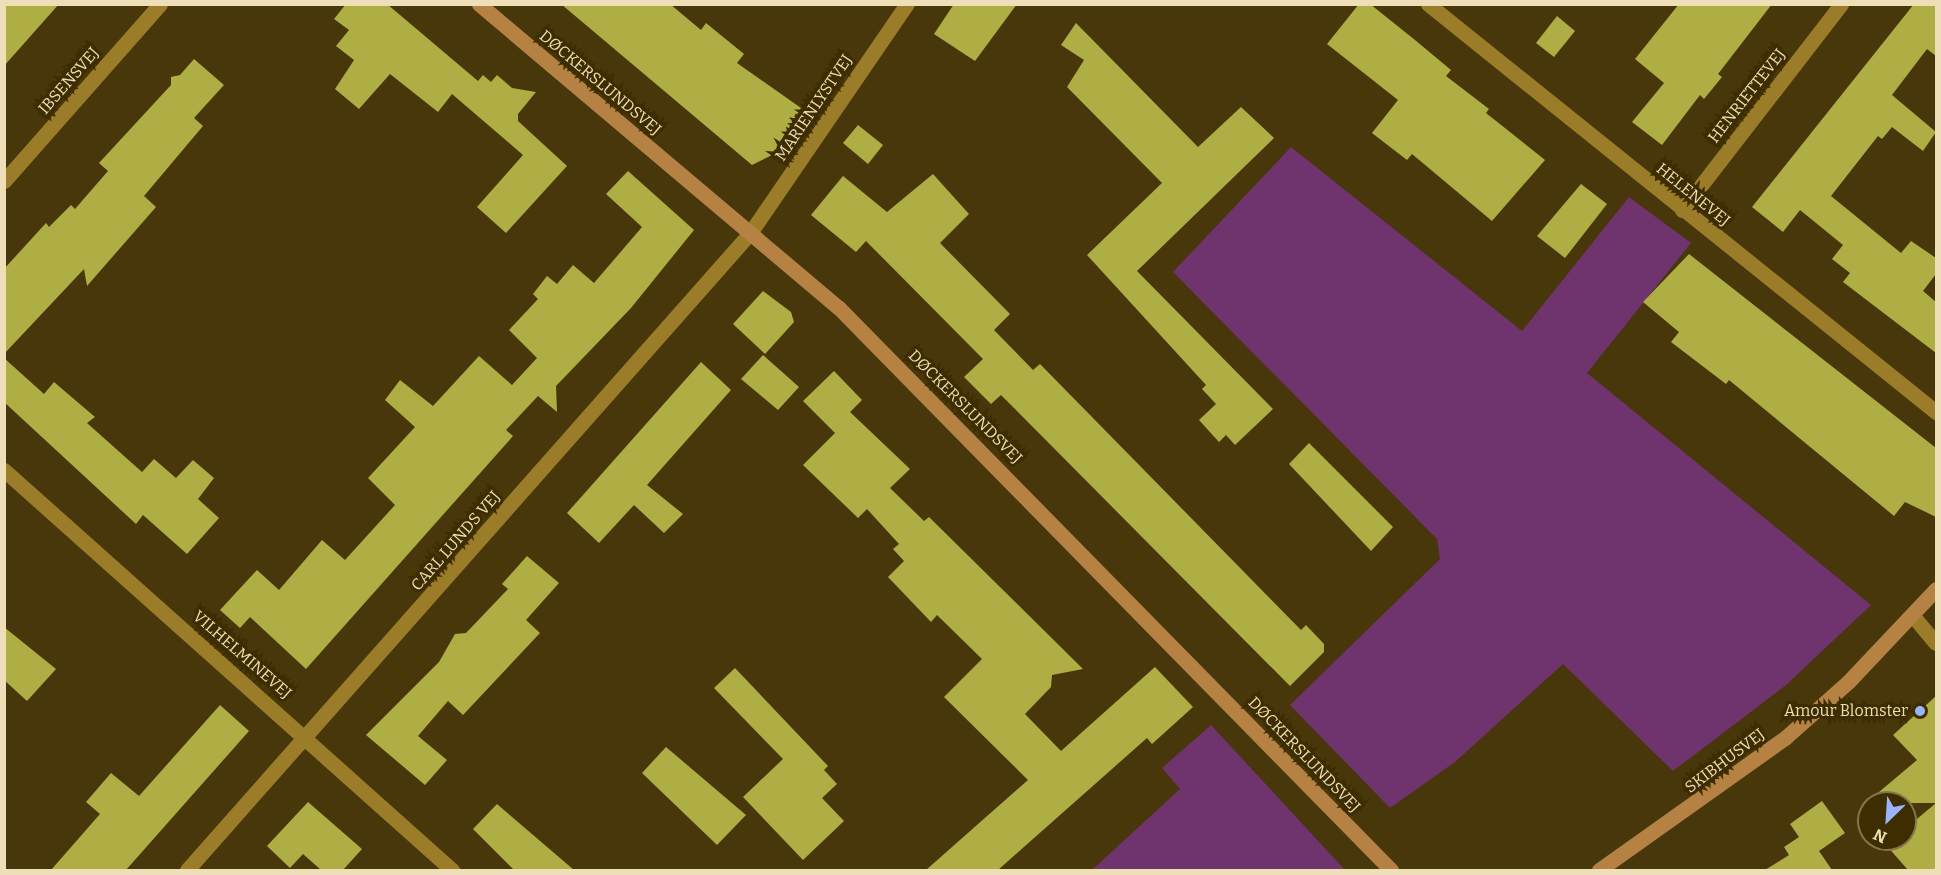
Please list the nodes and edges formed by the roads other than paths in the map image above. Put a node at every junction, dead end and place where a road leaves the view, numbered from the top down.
1 (160, 4) edge
2 (479, 4) edge
3 (907, 4) edge
4 (1428, 4) edge
5 (1841, 4) edge
6 (4, 181) edge
7 (1682, 210) junction
8 (750, 233) junction
9 (1936, 412) edge
10 (4, 470) edge
11 (1936, 589) edge
12 (1913, 616) junction
13 (1936, 643) edge
14 (306, 736) junction
15 (187, 870) edge
16 (452, 870) edge
17 (1391, 870) edge
18 (1599, 870) edge

1 - 6 street, IBSENSVEJ
2 - 8 street, DØCKERSLUNDSVEJ
3 - 8 street, MARIENLYSTVEJ
4 - 7 street, HELENEVEJ
5 - 7 street, HENRIETTEVEJ
7 - 9 street, HELENEVEJ
8 - 14 street, CARL LUNDS VEJ
8 - 17 street, DØCKERSLUNDSVEJ
10 - 14 street, VILHELMINEVEJ
11 - 12 street, SKIBHUSVEJ
12 - 13 street
12 - 18 street, SKIBHUSVEJ
14 - 15 street, CARL LUNDS VEJ
14 - 16 street, VILHELMINEVEJ

